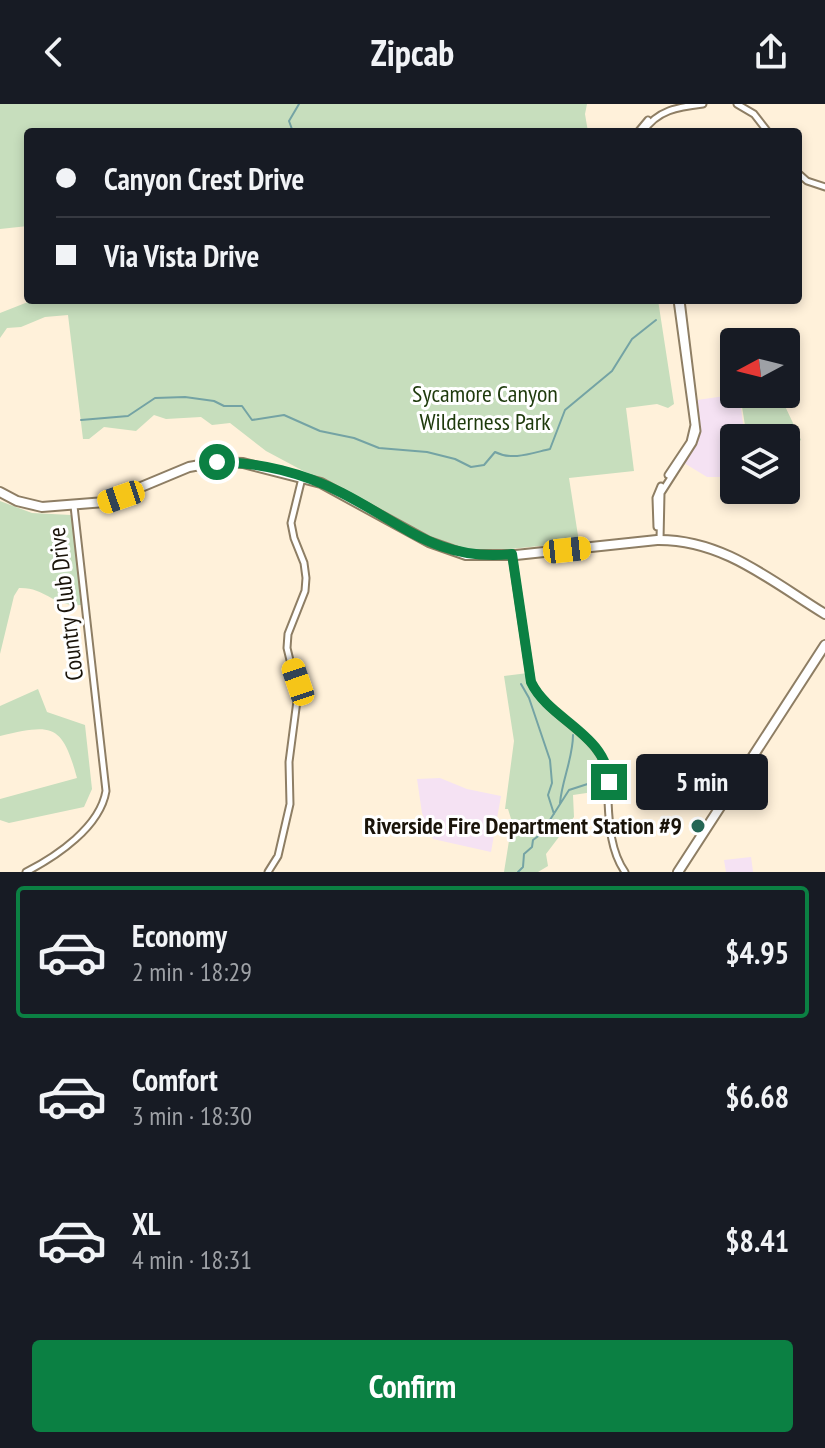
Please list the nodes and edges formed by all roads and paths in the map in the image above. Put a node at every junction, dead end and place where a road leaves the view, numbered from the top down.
1 (680, 104) edge
2 (703, 104) edge
3 (737, 104) edge
4 (743, 104) edge
5 (643, 128) edge
6 (644, 128) edge
7 (766, 128) edge
8 (766, 128) edge
9 (802, 178) edge
10 (825, 189) edge
11 (680, 304) edge
12 (303, 477) junction
13 (0, 495) edge
14 (74, 508) junction
15 (658, 537) junction
16 (512, 554) junction
17 (825, 612) edge
18 (825, 645) edge
19 (825, 653) edge
20 (29, 872) edge
21 (270, 872) edge
22 (625, 872) edge
23 (681, 872) edge

1 - 5 street
2 - 6 street
3 - 7 street
4 - 8 street
9 - 10 street
11 - 15 street
12 - 14 main road
12 - 16 main road
12 - 21 street
13 - 14 main road
14 - 20 street, Country Club Drive
15 - 16 main road
15 - 17 main road
16 - 22 street
18 - 23 main road
19 - 23 main road

